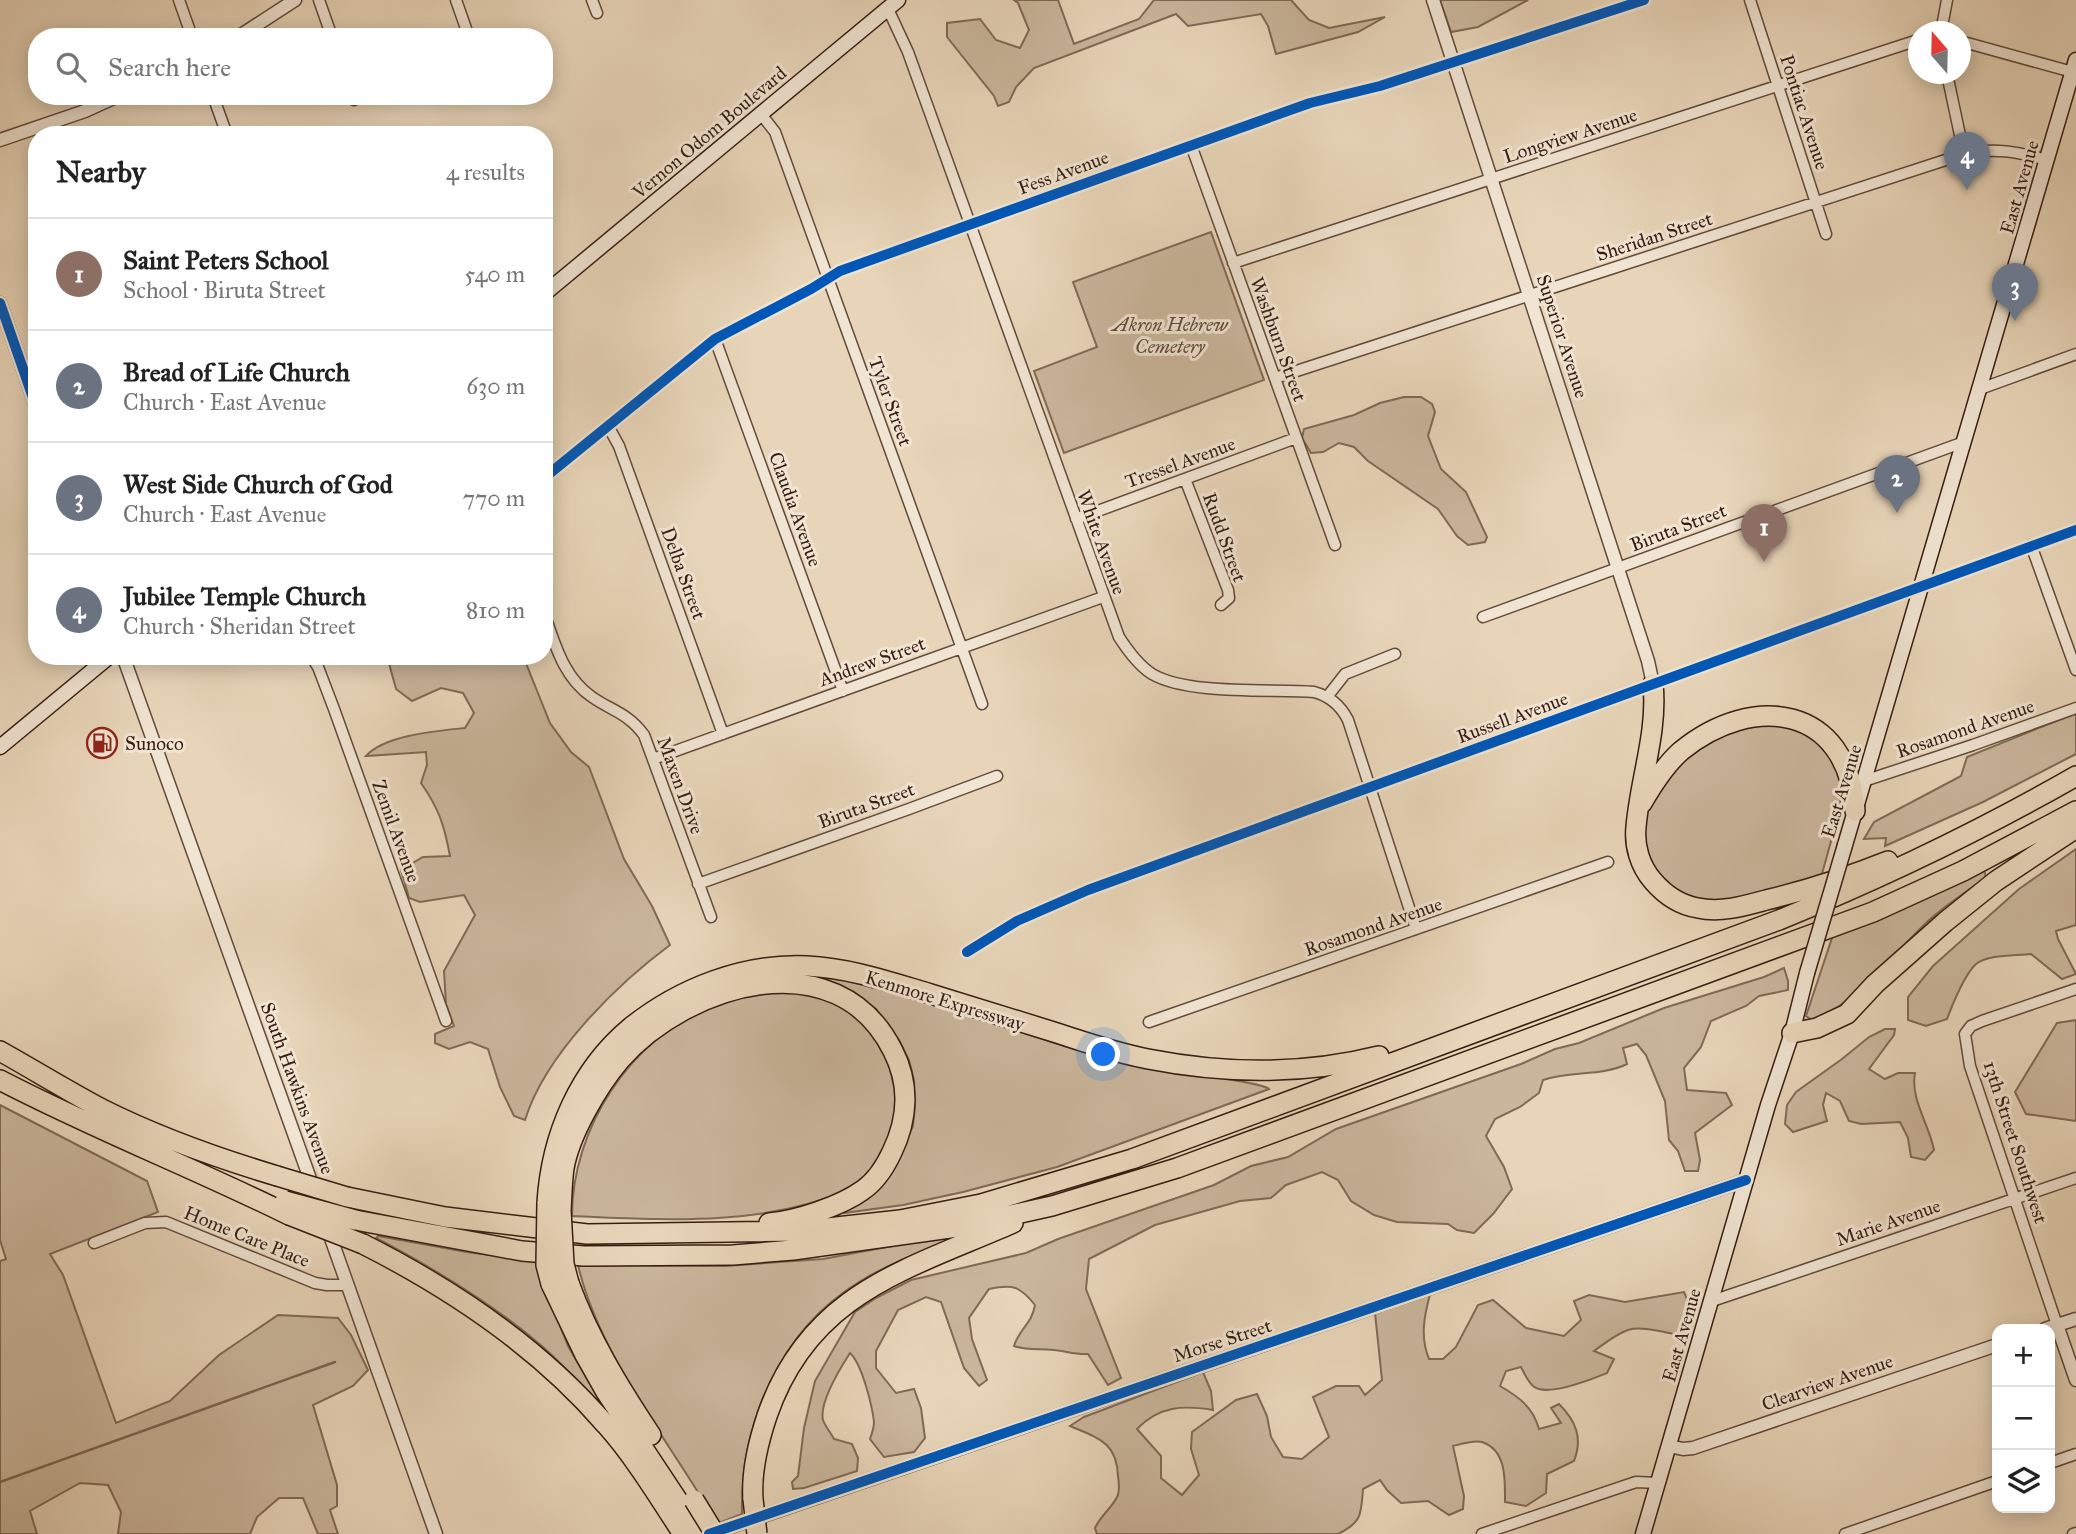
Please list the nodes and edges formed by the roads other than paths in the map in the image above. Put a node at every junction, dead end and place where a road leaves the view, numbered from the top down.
1 (179, 0) edge
2 (295, 0) edge
3 (318, 0) edge
4 (456, 0) edge
5 (592, 0) edge
6 (1433, 0) edge
7 (1644, 0) edge
8 (1750, 0) edge
9 (1947, 0) edge
10 (893, 4) edge
11 (597, 13) dead end
12 (1943, 21) edge
13 (189, 28) edge
14 (252, 28) edge
15 (329, 28) edge
16 (466, 28) edge
17 (1971, 43) edge
18 (1908, 44) edge
19 (1453, 62) junction
20 (2075, 69) edge
21 (1949, 84) edge
22 (1778, 86) junction
23 (98, 105) edge
24 (216, 105) edge
25 (761, 114) junction
26 (41, 126) edge
27 (224, 126) edge
28 (28, 130) edge
29 (0, 140) edge
30 (1191, 145) junction
31 (1964, 154) junction
32 (2047, 160) junction
33 (1491, 179) junction
34 (1816, 202) junction
35 (970, 224) junction
36 (1826, 234) dead end
37 (1233, 263) junction
38 (828, 279) junction
39 (553, 287) edge
40 (1530, 295) junction
41 (0, 303) edge
42 (715, 339) junction
43 (2076, 354) edge
44 (1275, 378) junction
45 (28, 383) edge
46 (1980, 389) junction
47 (608, 426) junction
48 (1296, 438) junction
49 (1964, 442) junction
50 (553, 471) edge
51 (1185, 479) junction
52 (1076, 519) junction
53 (2076, 530) edge
54 (1335, 545) dead end
55 (2031, 545) junction
56 (1617, 568) junction
57 (1922, 584) junction
58 (1104, 597) junction
59 (1221, 605) dead end
60 (1483, 617) dead end
61 (553, 638) edge
62 (961, 648) junction
63 (1395, 654) dead end
64 (99, 665) edge
65 (126, 665) edge
66 (317, 665) edge
67 (2076, 670) edge
68 (1653, 684) junction
69 (843, 691) junction
70 (1327, 698) junction
71 (982, 704) dead end
72 (2076, 708) edge
73 (723, 734) junction
74 (0, 747) edge
75 (653, 759) junction
76 (997, 776) dead end
77 (2076, 776) edge
78 (1864, 781) junction
79 (1370, 788) junction
80 (2022, 806) junction
81 (1638, 810) junction
82 (1855, 811) junction
83 (2076, 811) edge
84 (2076, 828) edge
85 (1608, 862) dead end
86 (698, 884) junction
87 (711, 916) dead end
88 (1416, 929) junction
89 (967, 951) dead end
90 (2076, 989) edge
91 (446, 1021) dead end
92 (1149, 1023) dead end
93 (1792, 1033) junction
94 (1465, 1035) junction
95 (0, 1051) edge
96 (0, 1080) edge
97 (2076, 1178) edge
98 (1746, 1180) junction
99 (2014, 1199) junction
100 (554, 1206) junction
101 (1052, 1206) junction
102 (287, 1208) junction
103 (635, 1233) junction
104 (94, 1243) dead end
105 (348, 1285) junction
106 (1712, 1301) junction
107 (2076, 1319) edge
108 (2050, 1324) edge
109 (2055, 1326) edge
110 (2055, 1335) edge
111 (1992, 1347) edge
112 (2076, 1380) edge
113 (1669, 1446) junction
114 (2076, 1454) edge
115 (2055, 1461) edge
116 (1658, 1483) junction
117 (1992, 1483) edge
118 (682, 1507) junction
119 (436, 1534) edge
120 (683, 1534) edge
121 (700, 1534) edge
122 (709, 1534) edge
123 (715, 1534) edge
124 (757, 1534) edge
125 (1482, 1534) edge
126 (1643, 1534) edge
127 (1845, 1534) edge

1 - 13 street
2 - 14 street
3 - 15 street
4 - 16 street
5 - 11 street
6 - 19 street, Superior Avenue
7 - 19 street, Fess Avenue
8 - 22 street, Pontiac Avenue
9 - 12 street
10 - 25 main road, Vernon Odom Boulevard
10 - 35 street, White Avenue
17 - 20 street
18 - 22 street, Longview Avenue
19 - 30 street, Fess Avenue
19 - 33 street, Superior Avenue
20 - 32 main road, East Avenue
21 - 31 street
22 - 33 street, Longview Avenue
22 - 34 street, Pontiac Avenue
23 - 26 street
24 - 27 street
25 - 38 street, Tyler Street
25 - 39 main road, Vernon Odom Boulevard
28 - 29 street
30 - 35 street, Fess Avenue
30 - 37 street, Washburn Street
31 - 32 street, Sheridan Street
31 - 34 street, Sheridan Street
32 - 46 main road, East Avenue
33 - 37 street, Longview Avenue
33 - 40 street, Superior Avenue
34 - 36 street, Pontiac Avenue
34 - 40 street, Sheridan Street
35 - 38 street, Fess Avenue
35 - 52 street, White Avenue
37 - 44 street, Washburn Street
38 - 42 street, Fess Avenue
38 - 62 street, Tyler Street
40 - 44 street, Sheridan Street
40 - 56 street, Superior Avenue
41 - 45 street
42 - 47 street, Fess Avenue
42 - 69 street, Claudia Avenue
43 - 46 street
44 - 48 street, Washburn Street
46 - 49 main road, East Avenue
47 - 50 street, Fess Avenue
47 - 73 street, Delba Street
48 - 51 street, Tressel Avenue
48 - 54 street, Washburn Street
49 - 56 street, Biruta Street
49 - 57 main road, East Avenue
51 - 52 street, Tressel Avenue
51 - 59 street, Rudd Street
52 - 58 street, White Avenue
53 - 55 street, Russell Avenue
55 - 57 street, Russell Avenue
55 - 67 street
56 - 60 street, Biruta Street
56 - 68 street, Superior Avenue
57 - 68 street, Russell Avenue
57 - 78 main road, East Avenue
58 - 62 street, Andrew Street
58 - 70 street, White Avenue
61 - 75 street, Maxen Drive
62 - 69 street, Andrew Street
62 - 71 street, Tyler Street
63 - 70 street
64 - 74 main road
65 - 105 street, South Hawkins Avenue
66 - 91 street, Zemil Avenue
68 - 79 street, Russell Avenue
68 - 81 highway
69 - 73 street, Andrew Street
70 - 79 street
72 - 78 street, Rosamond Avenue
73 - 75 street, Andrew Street
75 - 86 street, Maxen Drive
76 - 86 street, Biruta Street
77 - 80 highway
78 - 82 main road, East Avenue
79 - 88 street
79 - 89 street, Russell Avenue
80 - 81 highway
80 - 94 highway
81 - 82 highway
82 - 93 main road, East Avenue, bridge
83 - 101 highway
84 - 93 highway
85 - 88 street, Rosamond Avenue
86 - 87 street, Maxen Drive
88 - 92 street, Rosamond Avenue
90 - 99 street, 13th Street Southwest
93 - 98 main road, East Avenue
94 - 100 highway, Kenmore Expressway
94 - 103 highway
95 - 103 highway, bridge
96 - 102 highway
97 - 99 street, Marie Avenue
98 - 106 main road, East Avenue
98 - 122 street, Morse Street
99 - 106 street, Marie Avenue
99 - 108 street, 13th Street Southwest
100 - 103 highway
100 - 118 highway, bridge
101 - 102 highway, bridge
101 - 124 highway, bridge
102 - 118 highway, bridge
104 - 105 street, Home Care Place
105 - 119 street, South Hawkins Avenue
106 - 113 main road, East Avenue
107 - 109 street
110 - 112 street, 13th Street Southwest
111 - 113 street, Clearview Avenue
113 - 116 main road, East Avenue
114 - 115 street
116 - 125 street
116 - 126 main road, East Avenue
117 - 127 street
118 - 120 highway
118 - 121 highway
118 - 123 highway, bridge

